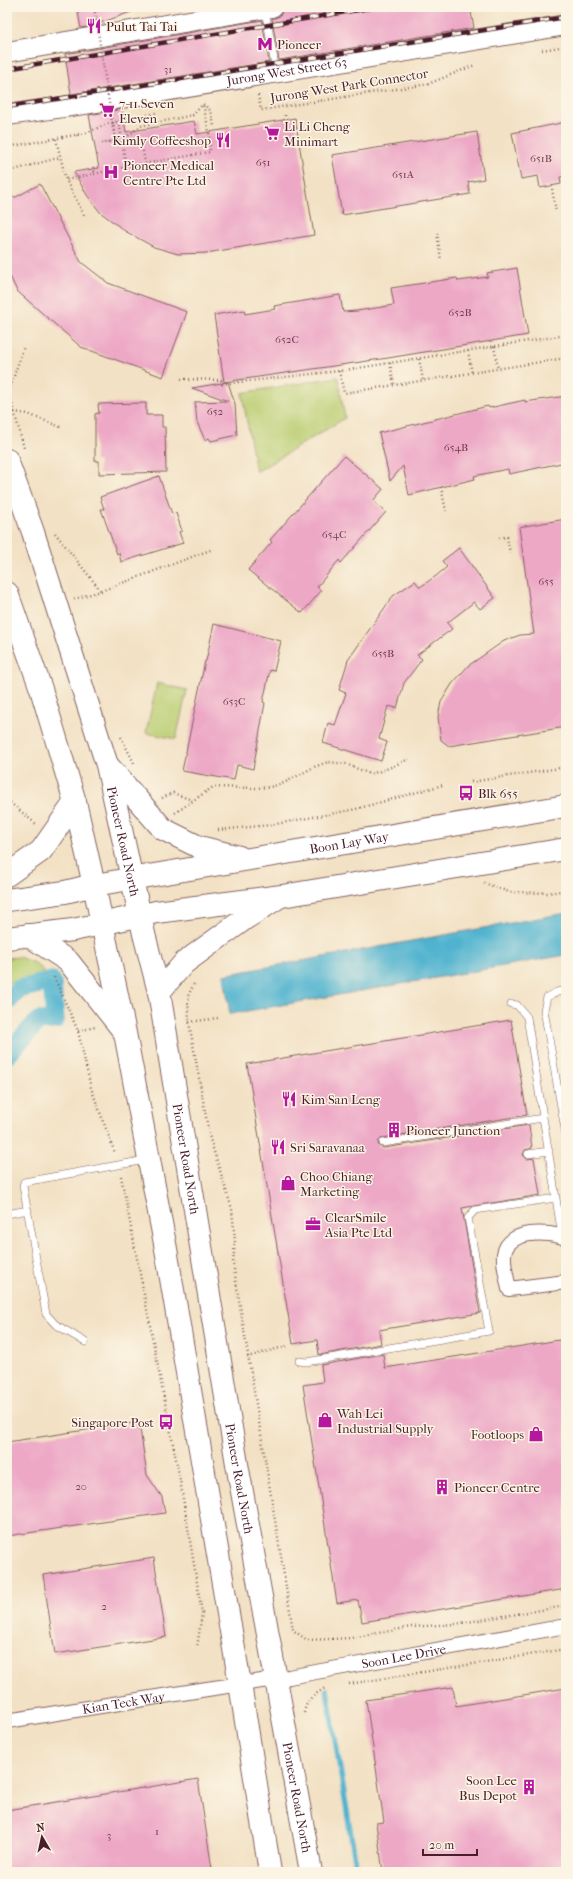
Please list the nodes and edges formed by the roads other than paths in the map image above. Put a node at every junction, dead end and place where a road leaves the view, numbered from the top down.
1 (268, 8) edge
2 (566, 24) edge
3 (7, 52) edge
4 (277, 72) junction
5 (7, 115) edge
6 (7, 460) edge
7 (7, 593) edge
8 (107, 765) junction
9 (75, 802) junction
10 (566, 806) edge
11 (566, 849) edge
12 (246, 859) junction
13 (7, 875) edge
14 (133, 878) junction
15 (94, 885) junction
16 (282, 896) junction
17 (7, 900) edge
18 (140, 915) junction
19 (102, 923) junction
20 (18, 936) edge
21 (566, 990) edge
22 (159, 992) junction
23 (511, 1004) dead end
24 (125, 1034) junction
25 (566, 1085) edge
26 (557, 1086) junction
27 (543, 1118) junction
28 (566, 1135) edge
29 (383, 1143) dead end
30 (549, 1151) junction
31 (528, 1154) dead end
32 (148, 1160) junction
33 (556, 1198) junction
34 (28, 1210) junction
35 (7, 1214) edge
36 (564, 1237) edge
37 (566, 1282) edge
38 (85, 1342) dead end
39 (298, 1361) dead end
40 (566, 1626) edge
41 (276, 1679) junction
42 (240, 1684) junction
43 (7, 1721) edge
44 (270, 1872) edge
45 (310, 1872) edge

1 - 3 street
1 - 4 lane
2 - 4 street, Jurong West Street 63
4 - 5 street, Jurong West Street 63
6 - 8 main road, Pioneer Road North
7 - 9 main road
8 - 12 main road
8 - 14 main road, Pioneer Road North
9 - 13 main road
9 - 15 main road
10 - 12 main road, Boon Lay Way
11 - 16 main road
12 - 14 main road, Boon Lay Way
14 - 15 main road, Boon Lay Way
14 - 18 main road, Pioneer Road North
15 - 17 main road, Boon Lay Way
15 - 19 main road
16 - 18 main road
16 - 22 main road
18 - 19 main road
18 - 22 main road, Pioneer Road North
19 - 20 main road
19 - 24 main road
20 - 24 main road
21 - 26 lane
22 - 41 main road, Pioneer Road North
23 - 27 lane
24 - 32 main road
25 - 26 lane
26 - 28 lane
27 - 29 lane
27 - 30 lane
30 - 31 lane
30 - 33 lane
32 - 34 lane
32 - 42 main road
33 - 36 lane
33 - 39 lane
34 - 35 lane
34 - 38 lane
36 - 37 street
40 - 41 street, Soon Lee Drive
41 - 42 street, Soon Lee Drive
41 - 45 main road, Pioneer Road North
42 - 43 street, Kian Teck Way
42 - 44 main road

